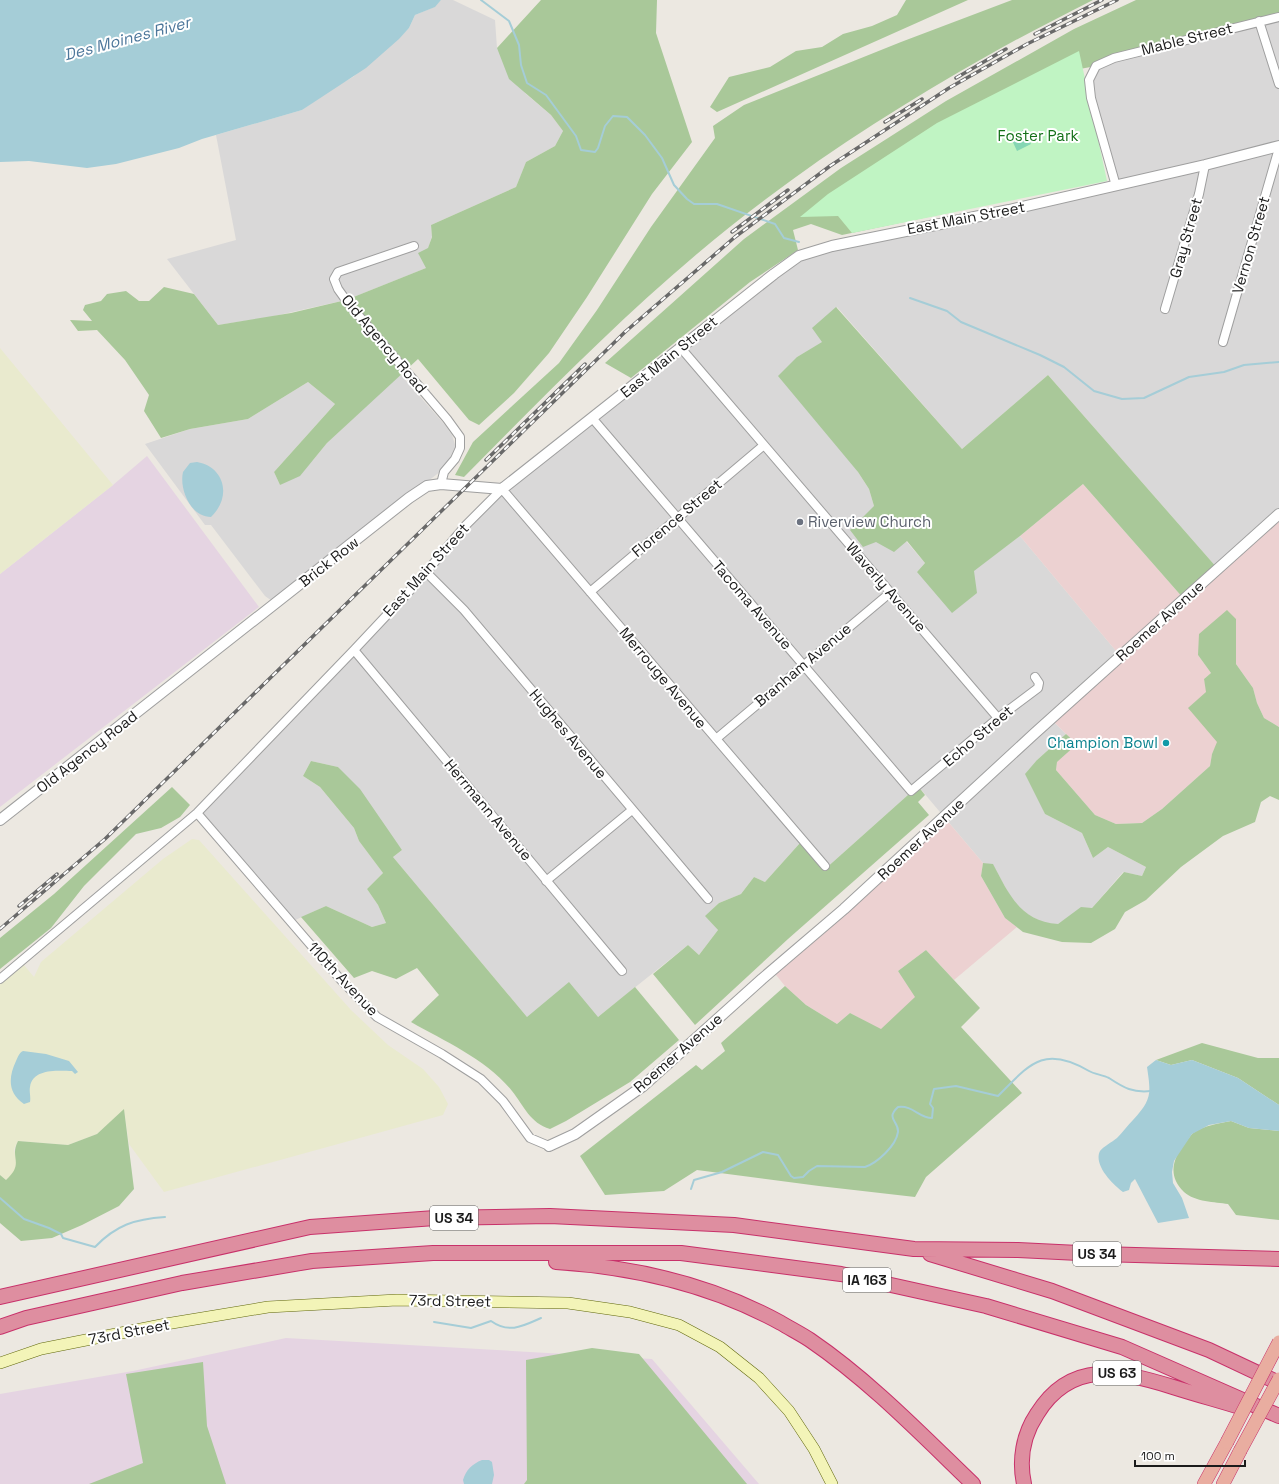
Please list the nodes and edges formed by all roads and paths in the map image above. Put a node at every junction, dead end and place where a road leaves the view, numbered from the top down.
1 (1279, 17) edge
2 (1259, 21) junction
3 (1279, 84) edge
4 (1279, 147) edge
5 (1205, 165) junction
6 (1116, 186) junction
7 (414, 246) dead end
8 (1165, 309) dead end
9 (1223, 342) dead end
10 (680, 347) junction
11 (593, 419) junction
12 (764, 445) junction
13 (441, 484) junction
14 (502, 489) junction
15 (1279, 514) edge
16 (678, 518) junction
17 (426, 572) junction
18 (590, 592) junction
19 (891, 592) junction
20 (354, 650) junction
21 (803, 665) junction
22 (1035, 678) dead end
23 (173, 685) joint
24 (998, 718) junction
25 (716, 739) junction
26 (911, 791) joint
27 (632, 810) junction
28 (197, 812) junction
29 (0, 820) edge
30 (825, 866) dead end
31 (546, 881) junction
32 (708, 899) dead end
33 (622, 971) dead end
34 (0, 979) edge
35 (549, 1146) joint
36 (914, 1249) junction
37 (433, 1254) junction
38 (1279, 1258) edge
39 (0, 1297) edge
40 (0, 1327) edge
41 (1279, 1342) edge
42 (0, 1363) edge
43 (1279, 1379) edge
44 (1279, 1383) edge
45 (1279, 1417) edge
46 (832, 1484) edge
47 (973, 1484) edge
48 (1024, 1484) edge
49 (1204, 1484) edge
50 (1223, 1484) edge

1 - 2 street, Mable Street
2 - 3 street
2 - 6 street, Mable Street
4 - 5 street, East Main Street
4 - 9 street, Vernon Street
5 - 6 street, East Main Street
5 - 8 street, Gray Street
6 - 10 street, East Main Street
7 - 13 street, Old Agency Road
10 - 11 street, East Main Street
10 - 12 street, Waverly Avenue
11 - 14 street, East Main Street
11 - 16 street, Tacoma Avenue
12 - 16 street, Florence Street
12 - 19 street, Waverly Avenue
13 - 14 street, Brick Row
13 - 23 street, Brick Row
14 - 17 street, East Main Street
14 - 18 street, Merrouge Avenue
15 - 35 street, Roemer Avenue
16 - 18 street, Florence Street
16 - 21 street, Tacoma Avenue
17 - 20 street, East Main Street
17 - 27 street, Hughes Avenue
18 - 25 street, Merrouge Avenue
19 - 21 street, Branham Avenue
19 - 24 street, Waverly Avenue
20 - 28 street, East Main Street
20 - 31 street, Herrmann Avenue
21 - 25 street, Branham Avenue
21 - 26 street, Tacoma Avenue
22 - 24 street, Echo Street
23 - 29 street, Old Agency Road
24 - 26 street, Echo Street
25 - 30 street, Merrouge Avenue
27 - 31 street
27 - 32 street, Hughes Avenue
28 - 34 street, East Main Street
28 - 35 street, 110th Avenue
31 - 33 street, Herrmann Avenue
36 - 38 highway, US 34
36 - 39 highway, US 34
36 - 44 highway
37 - 40 highway
37 - 45 highway, IA 163
37 - 47 highway
41 - 49 highway, bridge
42 - 46 main road, 73rd Street
43 - 50 highway, bridge
45 - 48 highway, US 63

